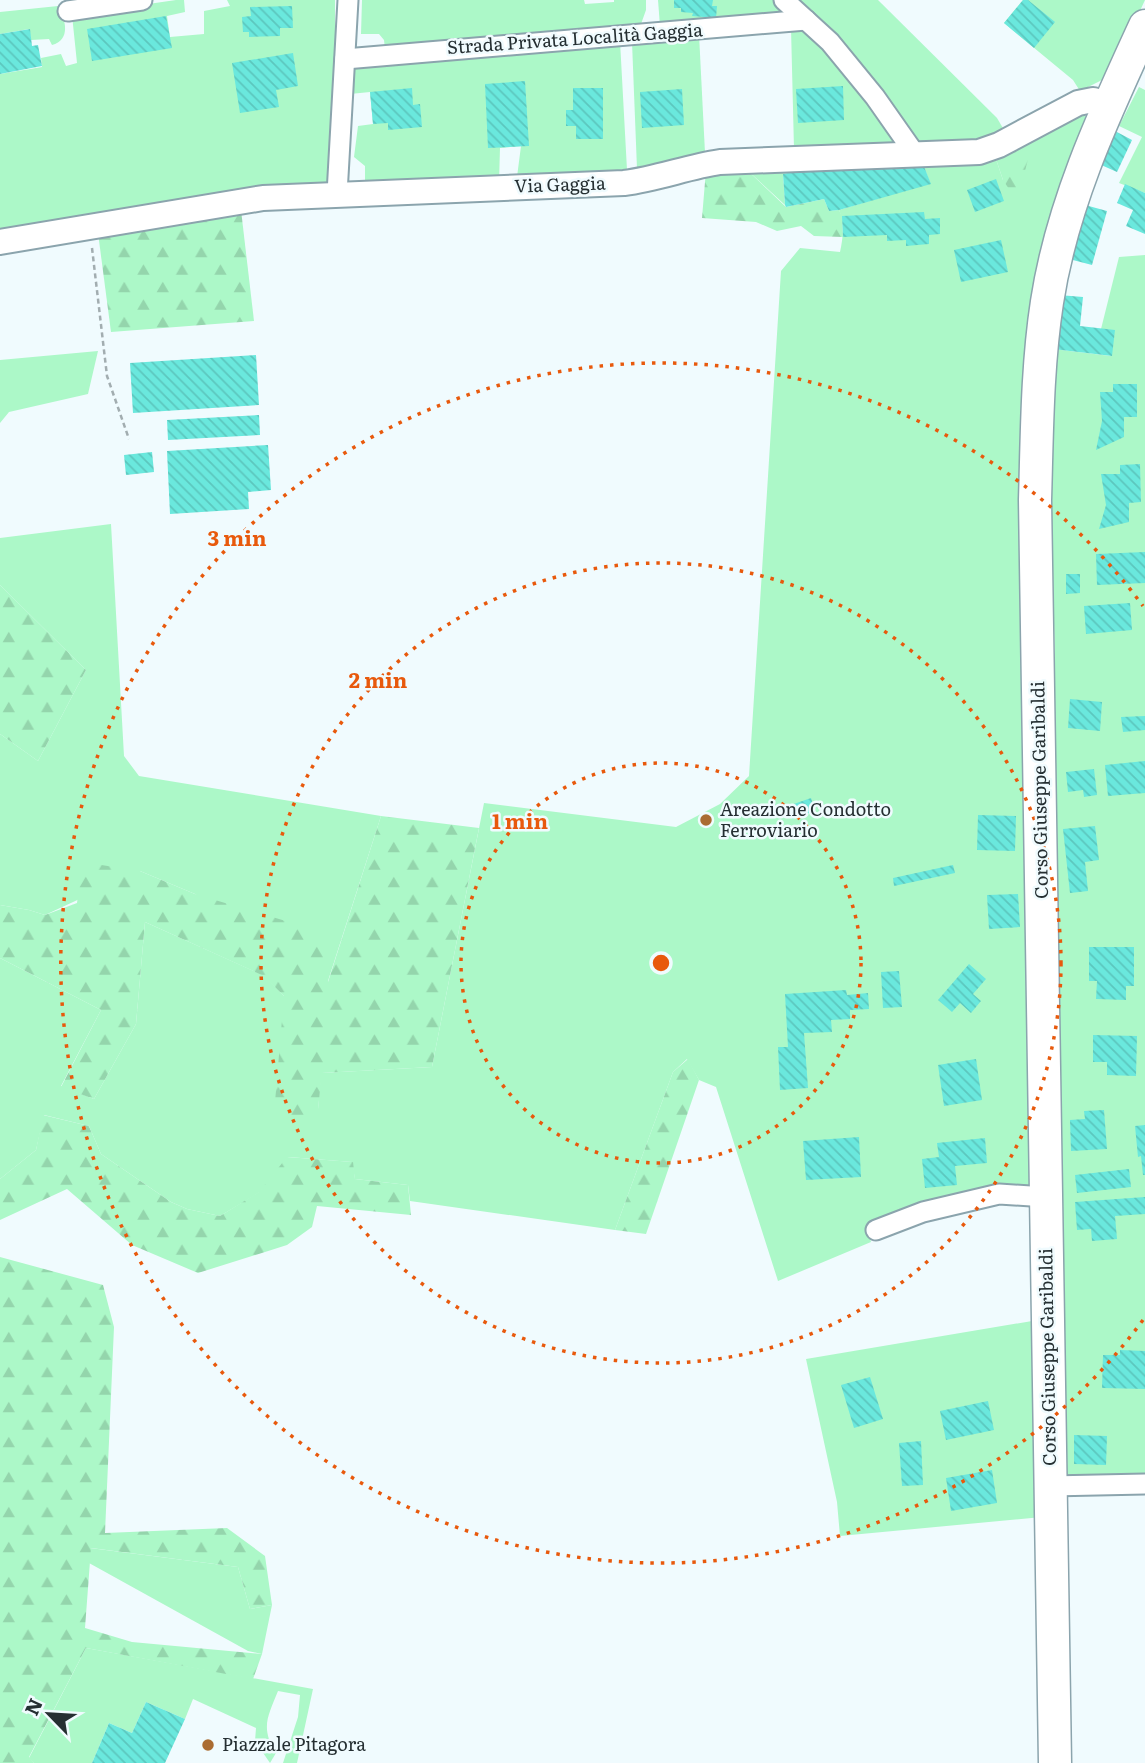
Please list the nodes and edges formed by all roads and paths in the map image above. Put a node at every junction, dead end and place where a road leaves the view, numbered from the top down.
1 (142, 0) edge
2 (348, 0) edge
3 (784, 0) edge
4 (68, 12) dead end
5 (806, 20) junction
6 (1145, 26) edge
7 (345, 59) junction
8 (1109, 104) junction
9 (915, 154) junction
10 (337, 194) junction
11 (90, 228) junction
12 (0, 242) edge
13 (129, 439) dead end
14 (1046, 1197) junction
15 (876, 1230) dead end
16 (1145, 1484) edge
17 (1050, 1486) junction
18 (1052, 1758) edge

1 - 4 street
2 - 7 street
3 - 5 street
5 - 7 street, Strada Privata Località Gaggia
5 - 9 street
6 - 8 main road, Corso Giuseppe Garibaldi
7 - 10 street
8 - 9 street, Via Gaggia
8 - 14 main road, Corso Giuseppe Garibaldi
9 - 10 street, Via Gaggia
10 - 11 street, Via Gaggia
11 - 12 street, Via Gaggia
11 - 13 path
14 - 15 street
14 - 17 main road, Corso Giuseppe Garibaldi
16 - 17 street, Corso Giuseppe Garibaldi
17 - 18 main road, Corso Giuseppe Garibaldi

